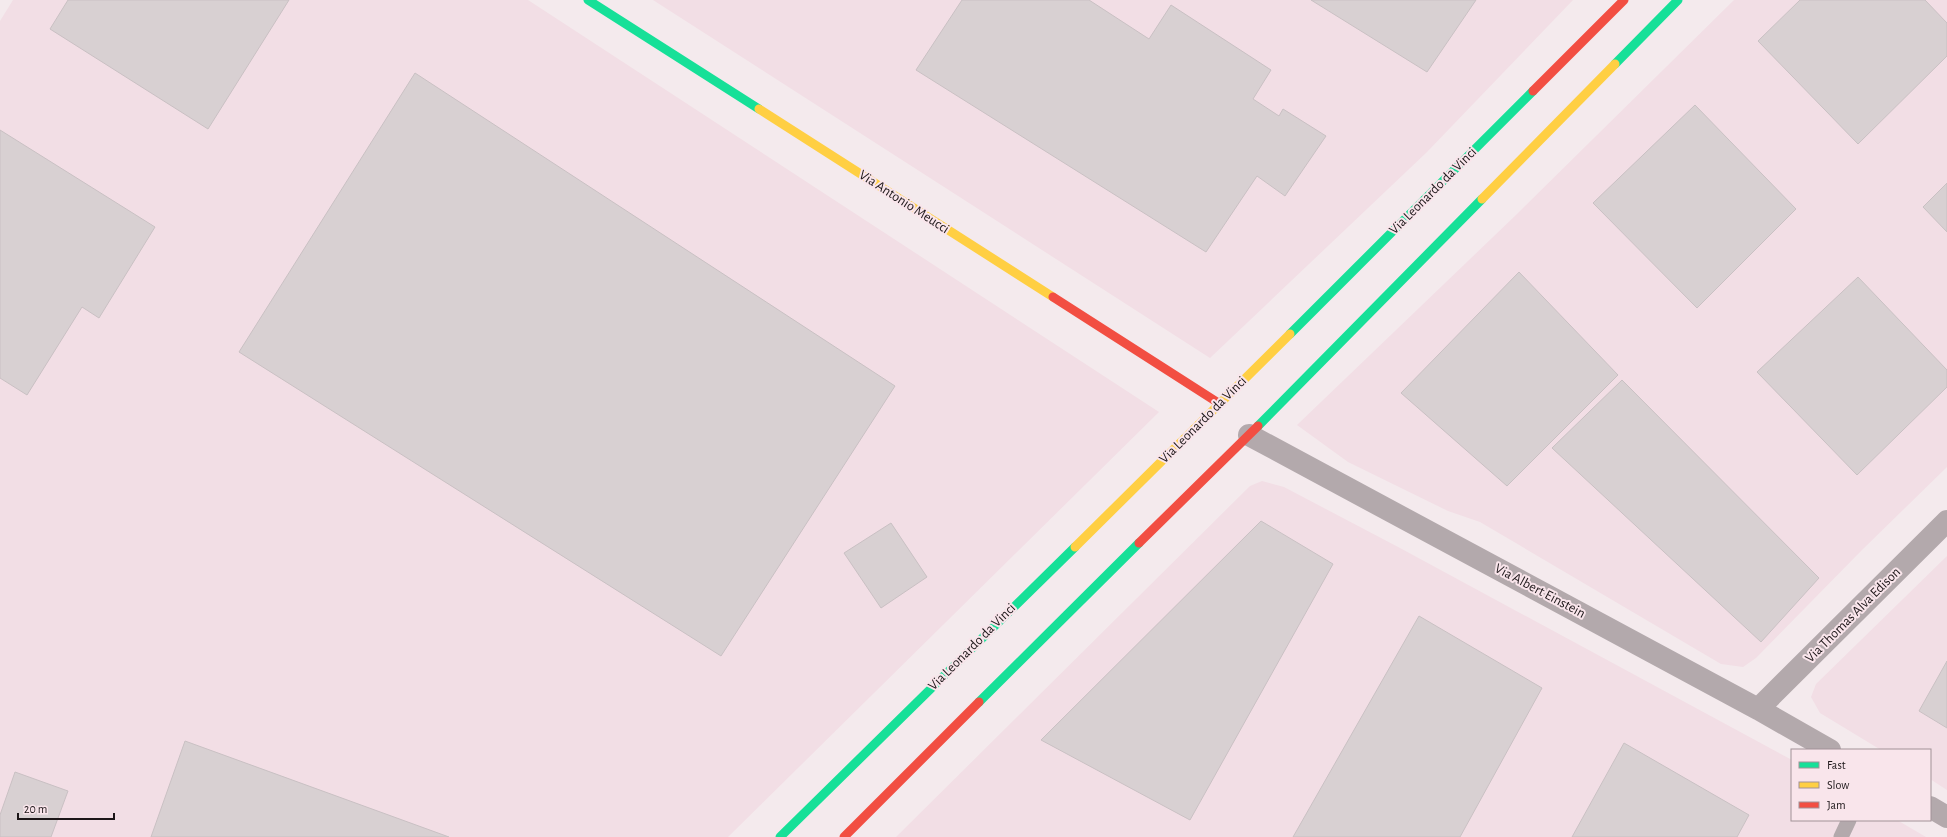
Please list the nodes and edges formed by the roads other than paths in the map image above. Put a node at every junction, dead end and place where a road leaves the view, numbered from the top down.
1 (588, 0) edge
2 (1624, 0) edge
3 (1678, 0) edge
4 (1220, 404) junction
5 (1250, 435) junction
6 (1947, 521) edge
7 (1758, 709) junction
8 (1828, 749) edge
9 (1931, 808) edge
10 (1947, 817) edge
11 (1849, 821) edge
12 (780, 837) edge
13 (844, 837) edge
14 (1841, 837) edge

1 - 4 main road, Via Antonio Meucci
2 - 4 main road, Via Leonardo da Vinci
3 - 5 main road
4 - 12 main road, Via Leonardo da Vinci
5 - 7 street, Via Albert Einstein
5 - 13 main road
6 - 7 street, Via Thomas Alva Edison
7 - 8 street, Via Albert Einstein
9 - 10 street
11 - 14 lane

